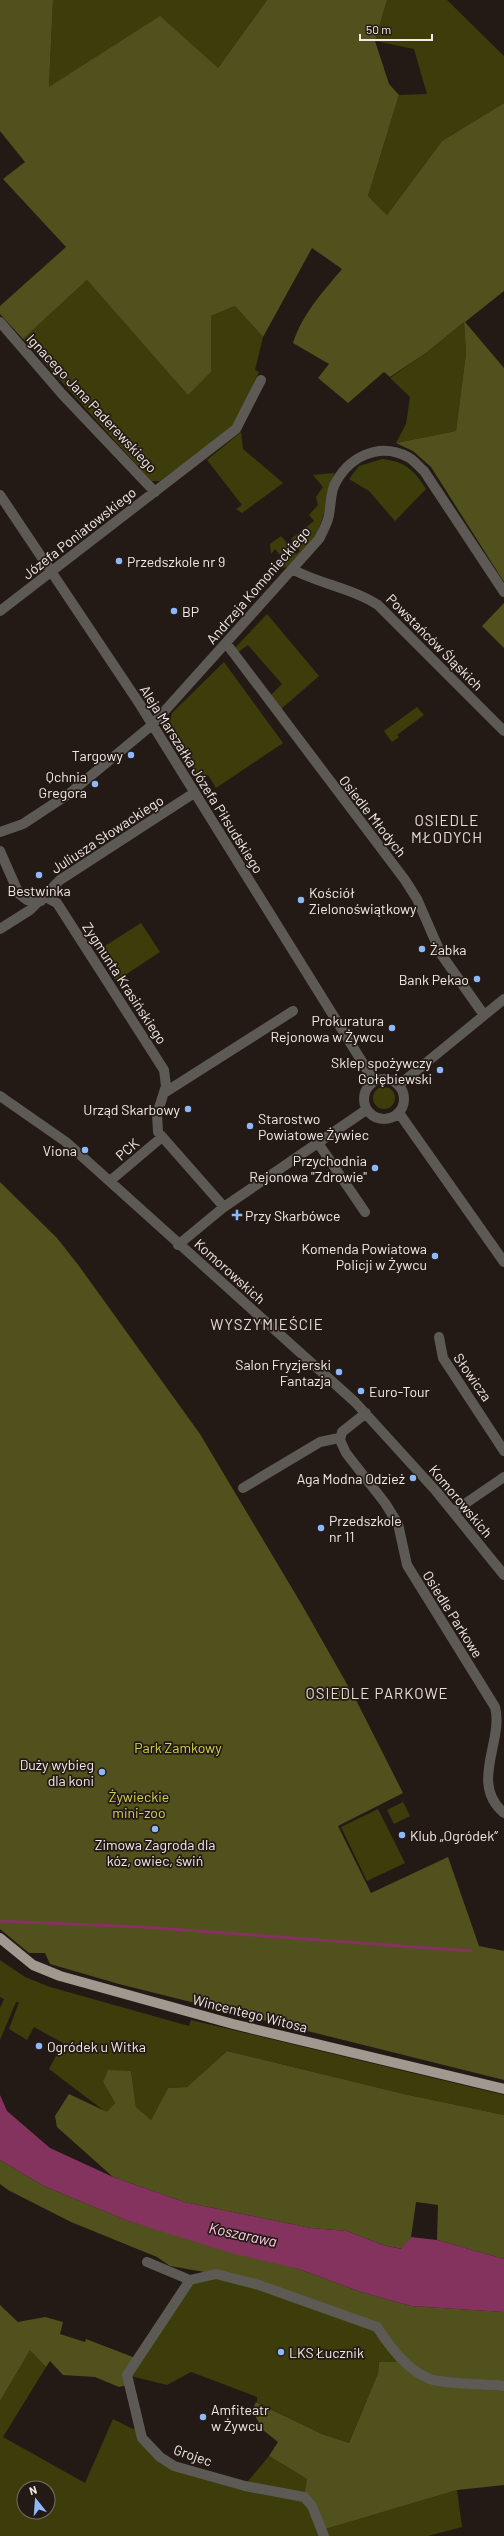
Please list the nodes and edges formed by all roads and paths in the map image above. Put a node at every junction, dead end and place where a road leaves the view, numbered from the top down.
1 (0, 322) edge
2 (261, 380) dead end
3 (155, 492) junction
4 (0, 495) edge
5 (292, 569) junction
6 (52, 572) junction
7 (504, 592) edge
8 (0, 611) edge
9 (226, 643) junction
10 (152, 725) junction
11 (504, 731) edge
12 (194, 793) junction
13 (0, 832) edge
14 (0, 851) edge
15 (42, 898) junction
16 (0, 929) edge
17 (504, 999) edge
18 (293, 1011) dead end
19 (484, 1015) junction
20 (374, 1081) junction
21 (399, 1085) junction
22 (164, 1093) junction
23 (0, 1096) edge
24 (366, 1110) junction
25 (399, 1113) junction
26 (162, 1137) junction
27 (318, 1143) junction
28 (110, 1181) junction
29 (224, 1207) junction
30 (365, 1212) dead end
31 (178, 1245) junction
32 (504, 1262) edge
33 (439, 1337) dead end
34 (366, 1413) junction
35 (340, 1438) junction
36 (504, 1451) edge
37 (504, 1477) edge
38 (243, 1488) dead end
39 (453, 1512) junction
40 (504, 1558) edge
41 (495, 1564) junction
42 (504, 1575) edge
43 (504, 1813) edge
44 (0, 1938) edge
45 (504, 2089) edge
46 (147, 2262) dead end
47 (190, 2280) junction
48 (504, 2386) edge
49 (324, 2536) edge

1 - 3 street, Ignacego Jana Paderewskiego
2 - 3 street, Ignacego Jana Paderewskiego
3 - 6 street, Józefa Poniatowskiego
4 - 6 street, Aleja Marszałka Józefa Piłsudskiego
5 - 7 street, Andrzeja Komonieckiego
5 - 9 street, Andrzeja Komonieckiego
5 - 11 street, Powstańców Śląskich
6 - 8 street, Józefa Poniatowskiego
6 - 10 street, Aleja Marszałka Józefa Piłsudskiego
9 - 10 street, Andrzeja Komonieckiego
9 - 19 street, Osiedle Młodych
10 - 12 street, Aleja Marszałka Józefa Piłsudskiego
10 - 13 street, Andrzeja Komonieckiego
12 - 15 street, Juliusza Słowackiego
12 - 20 street, Aleja Marszałka Józefa Piłsudskiego
14 - 15 street
15 - 16 street, Juliusza Słowackiego
15 - 22 street, Zygmunta Krasińskiego
17 - 19 street
18 - 22 street
19 - 21 street
20 - 21 street
20 - 24 street
21 - 25 street
22 - 26 street, Zygmunta Krasińskiego
23 - 28 street, Komorowskich
24 - 25 street
24 - 27 street
25 - 32 street
26 - 28 street, PCK
26 - 29 street, Zygmunta Krasińskiego
27 - 29 street
27 - 30 street
28 - 31 street, Komorowskich
29 - 31 street
31 - 34 street, Komorowskich
33 - 36 street, Słowicza
34 - 35 street
34 - 39 street, Komorowskich
35 - 38 street
35 - 43 street, Osiedle Parkowe
37 - 39 street
39 - 41 street, Komorowskich
40 - 41 street
41 - 42 street, Komorowskich
44 - 45 main road, Wincentego Witosa
46 - 47 street
47 - 48 street
47 - 49 street, Grojec

